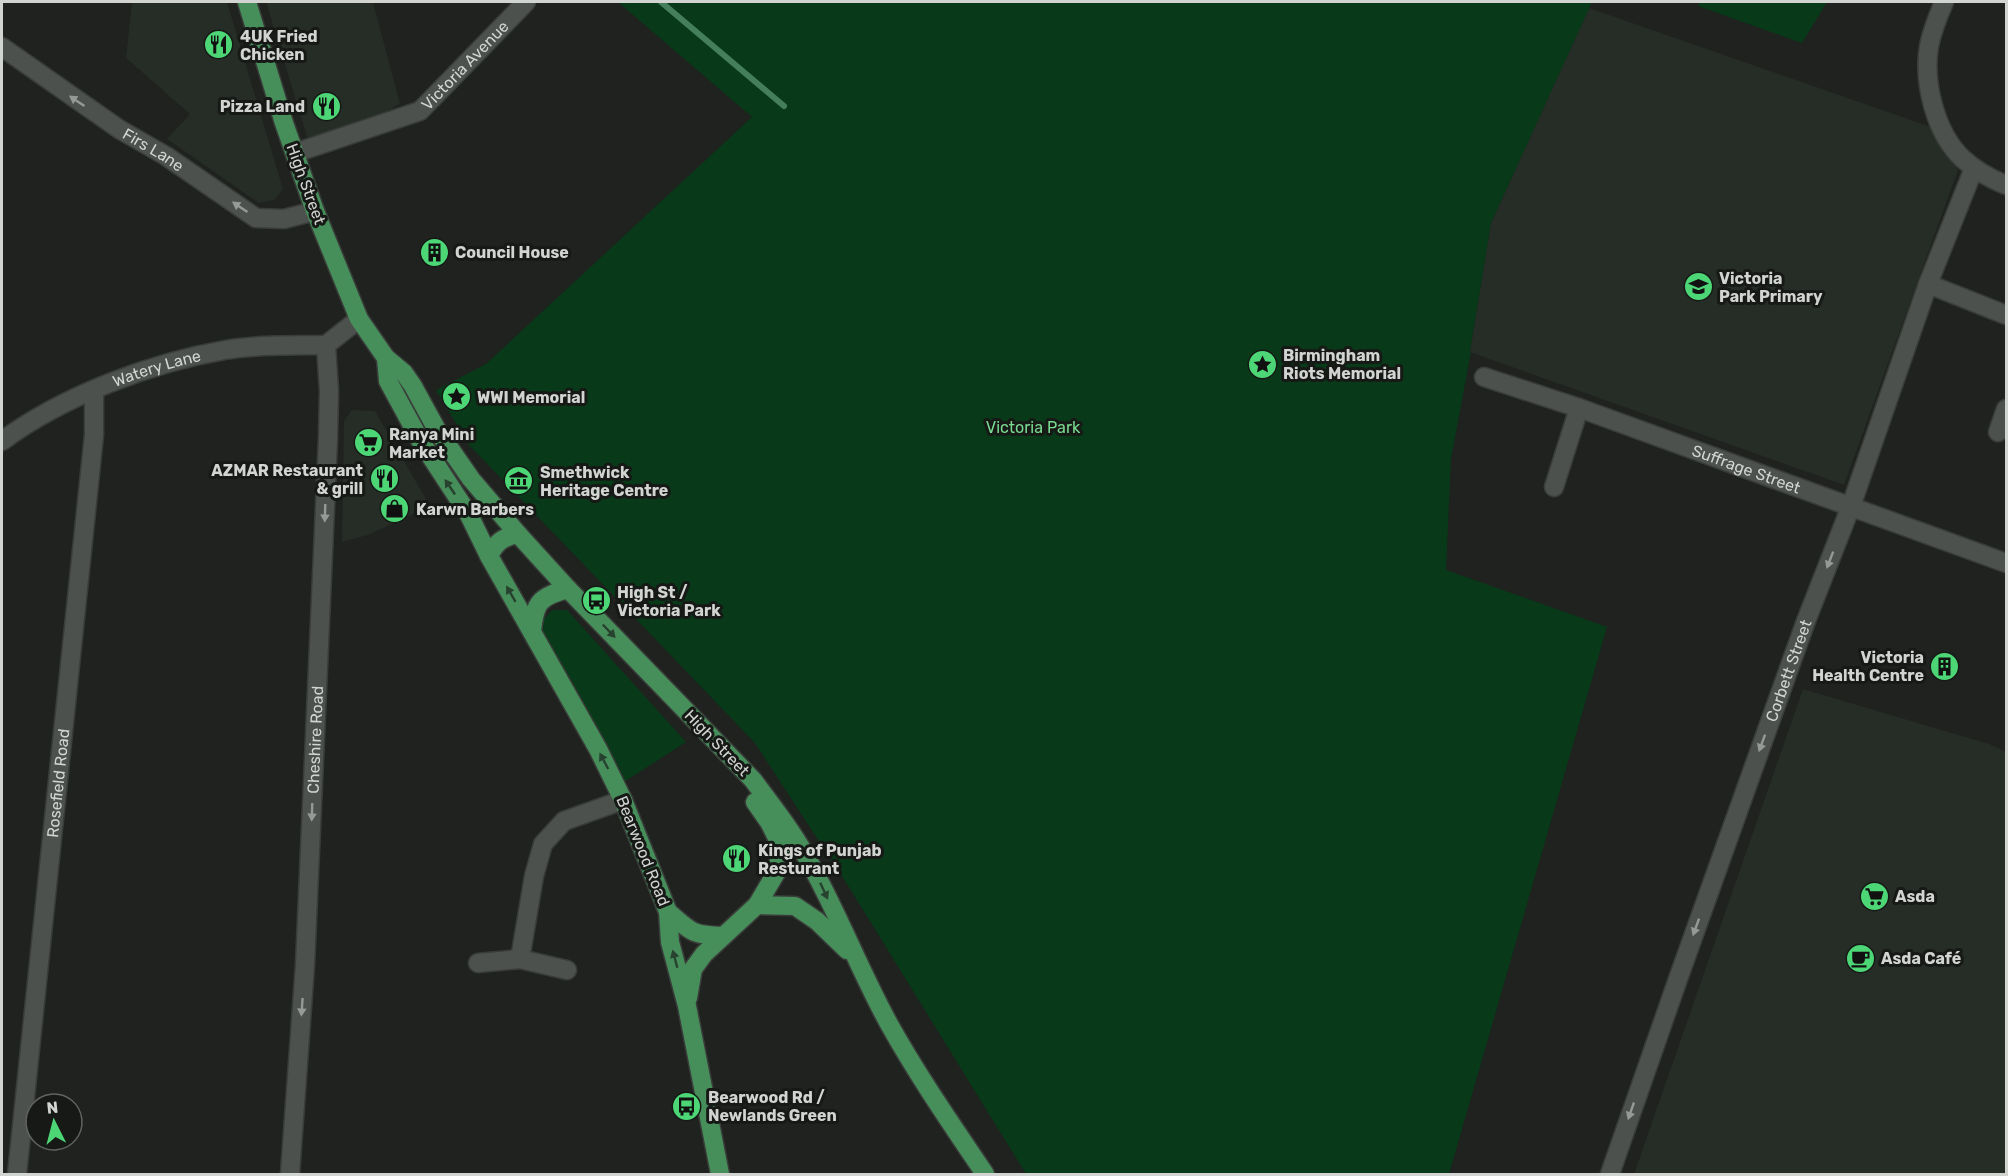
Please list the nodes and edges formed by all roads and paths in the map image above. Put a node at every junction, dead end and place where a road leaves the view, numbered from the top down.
1 (247, 2) edge
2 (526, 2) edge
3 (1944, 2) edge
4 (2, 47) edge
5 (295, 153) junction
6 (1974, 168) junction
7 (2007, 185) edge
8 (315, 211) junction
9 (1928, 284) junction
10 (2007, 315) edge
11 (359, 319) junction
12 (326, 345) junction
13 (386, 358) junction
14 (1484, 377) dead end
15 (94, 391) junction
16 (1579, 408) junction
17 (2007, 409) edge
18 (1998, 432) dead end
19 (2, 441) edge
20 (1554, 487) dead end
21 (1851, 506) junction
22 (518, 534) junction
23 (489, 556) junction
24 (2007, 563) edge
25 (568, 589) junction
26 (532, 632) junction
27 (702, 727) junction
28 (623, 800) junction
29 (757, 905) junction
30 (668, 912) junction
31 (722, 936) junction
32 (855, 958) junction
33 (520, 959) junction
34 (478, 963) dead end
35 (567, 970) dead end
36 (687, 1006) junction
37 (17, 1174) edge
38 (290, 1174) edge
39 (720, 1174) edge
40 (985, 1174) edge
41 (1610, 1174) edge

1 - 5 main road, High Street
2 - 5 street, Victoria Avenue
3 - 6 street
8 -> 4 street, Firs Lane
5 - 8 main road, High Street
6 - 7 street
6 - 9 street, Corbett Street
8 - 11 main road, High Street
9 - 10 street
9 - 21 street, Corbett Street
11 - 12 street
11 - 13 main road, High Street
12 - 15 street, Watery Lane
12 -> 38 street, Cheshire Road
13 - 22 main road, High Street
23 -> 13 main road, High Street
14 - 16 street, Suffrage Street
15 - 19 street, Watery Lane
15 - 37 street, Rosefield Road
16 - 20 street
16 - 21 street, Suffrage Street
17 - 18 street
21 - 24 street, Suffrage Street
21 -> 41 street, Corbett Street
22 - 23 main road
22 - 25 main road, High Street
26 -> 23 main road, Bearwood Road
25 - 26 main road
25 -> 27 main road, High Street
28 -> 26 main road, Bearwood Road
27 - 29 main road
27 -> 32 main road, High Street
28 - 30 main road, Bearwood Road
28 - 33 street
29 - 31 main road
29 - 32 main road
30 - 31 main road
36 -> 30 main road, Bearwood Road
31 - 36 main road
32 - 40 main road, High Street
33 - 34 street
33 - 35 street
36 - 39 main road, Bearwood Road

